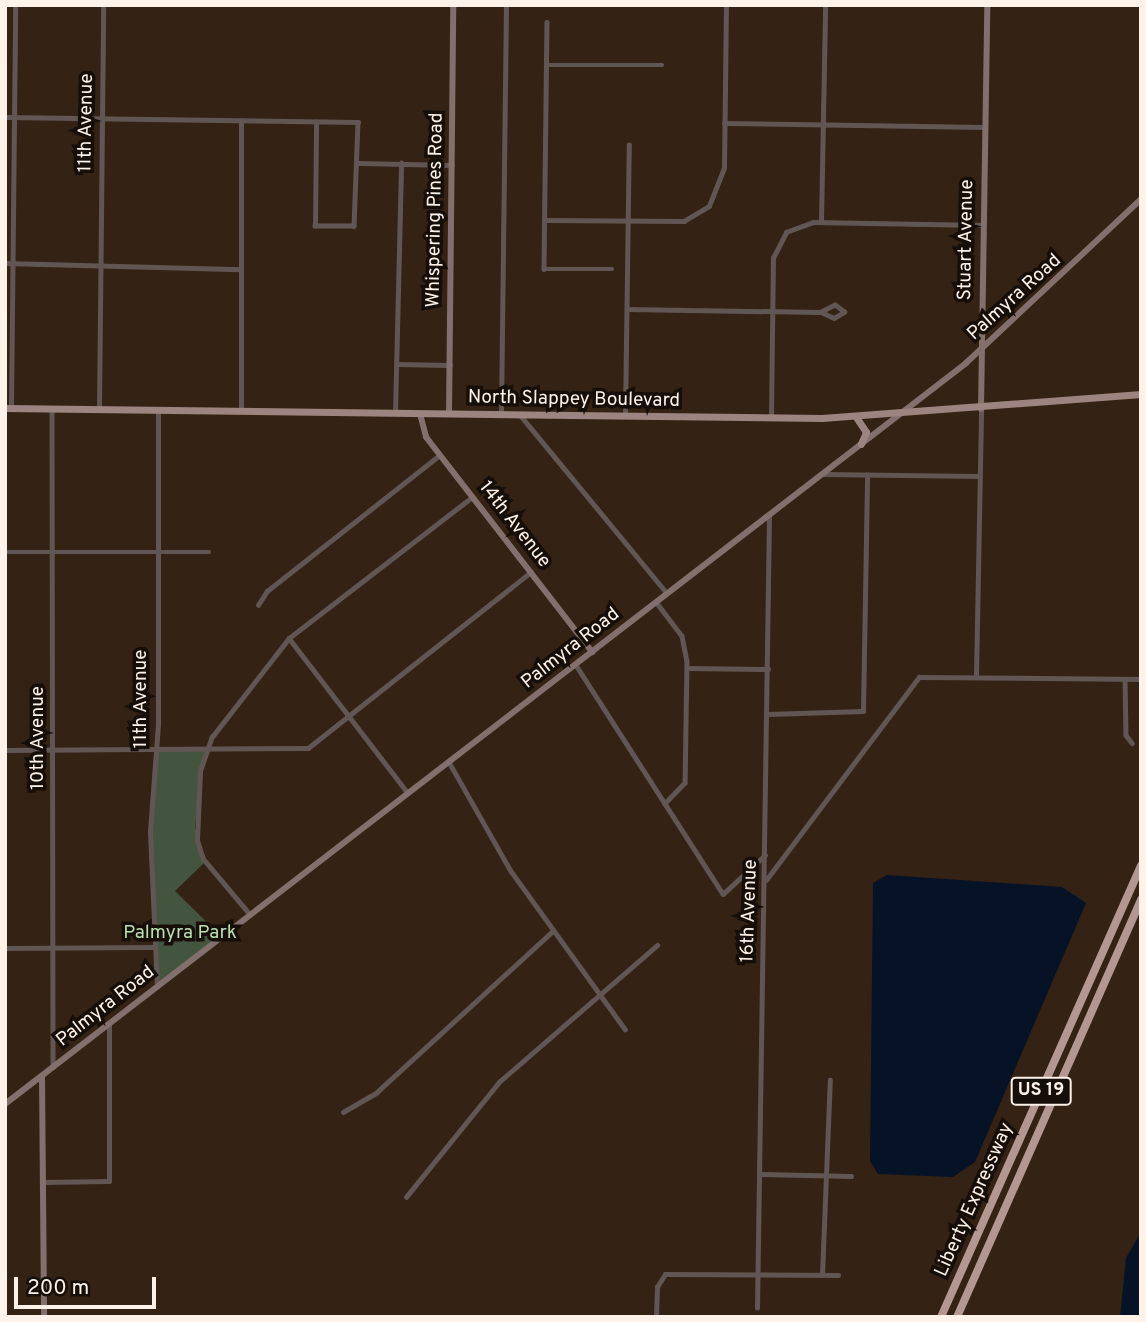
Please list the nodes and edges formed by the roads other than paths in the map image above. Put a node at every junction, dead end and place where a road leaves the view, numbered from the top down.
1 (15, 5) edge
2 (103, 5) edge
3 (453, 5) edge
4 (506, 5) edge
5 (726, 5) edge
6 (825, 5) edge
7 (987, 5) edge
8 (547, 23) dead end
9 (547, 65) junction
10 (662, 65) dead end
11 (5, 117) edge
12 (14, 118) junction
13 (103, 120) junction
14 (241, 121) junction
15 (316, 122) junction
16 (724, 123) junction
17 (824, 125) junction
18 (985, 127) junction
19 (629, 145) dead end
20 (358, 163) junction
21 (401, 163) junction
22 (453, 165) junction
23 (1141, 199) edge
24 (545, 220) junction
25 (628, 221) junction
26 (821, 222) junction
27 (983, 225) junction
28 (8, 263) edge
29 (100, 265) junction
30 (241, 269) junction
31 (612, 270) dead end
32 (627, 309) junction
33 (772, 311) junction
34 (821, 312) junction
35 (982, 350) junction
36 (396, 365) junction
37 (450, 365) junction
38 (1141, 394) edge
39 (8, 408) edge
40 (981, 408) junction
41 (52, 409) junction
42 (99, 409) junction
43 (158, 410) junction
44 (241, 411) junction
45 (395, 413) junction
46 (420, 414) junction
47 (449, 414) junction
48 (501, 415) junction
49 (521, 416) junction
50 (899, 416) junction
51 (625, 417) junction
52 (856, 417) junction
53 (771, 418) junction
54 (861, 444) junction
55 (440, 455) junction
56 (823, 474) junction
57 (867, 475) junction
58 (979, 476) junction
59 (472, 497) junction
60 (769, 515) junction
61 (5, 552) edge
62 (52, 552) junction
63 (158, 552) junction
64 (209, 552) dead end
65 (531, 572) junction
66 (668, 594) junction
67 (657, 603) junction
68 (258, 605) dead end
69 (289, 638) junction
70 (592, 652) junction
71 (576, 665) junction
72 (687, 668) junction
73 (768, 669) junction
74 (976, 676) junction
75 (1125, 678) junction
76 (1141, 679) edge
77 (768, 714) junction
78 (349, 717) junction
79 (1132, 743) dead end
80 (206, 748) junction
81 (5, 750) edge
82 (53, 750) junction
83 (158, 750) junction
84 (449, 762) junction
85 (408, 794) junction
86 (665, 804) junction
87 (765, 854) junction
88 (1141, 865) edge
89 (765, 880) junction
90 (1141, 899) edge
91 (250, 916) junction
92 (553, 931) junction
93 (657, 945) dead end
94 (152, 947) junction
95 (5, 948) edge
96 (53, 948) junction
97 (157, 988) junction
98 (598, 992) junction
99 (109, 1025) junction
100 (625, 1029) dead end
101 (53, 1068) junction
102 (42, 1077) junction
103 (830, 1080) dead end
104 (5, 1104) edge
105 (343, 1112) dead end
106 (760, 1174) junction
107 (828, 1175) junction
108 (851, 1176) dead end
109 (43, 1182) junction
110 (406, 1197) dead end
111 (758, 1274) junction
112 (821, 1275) junction
113 (838, 1275) dead end
114 (757, 1308) dead end
115 (958, 1314) edge
116 (44, 1317) edge
117 (656, 1317) edge
118 (941, 1317) edge

1 - 12 street
2 - 13 street, 11th Avenue
3 - 22 main road, Whispering Pines Road
4 - 48 street
5 - 16 street
6 - 17 street
7 - 18 main road, Stuart Avenue
8 - 9 street
9 - 10 street
9 - 24 street
11 - 12 street
12 - 13 street
12 - 28 street
13 - 14 street
13 - 29 street, 11th Avenue
14 - 15 street
14 - 30 street
15 - 20 street
15 - 20 street
16 - 17 street
16 - 25 street
17 - 18 street
17 - 26 street
18 - 27 main road, Stuart Avenue
19 - 25 street
20 - 21 street
21 - 22 street
21 - 36 street
22 - 37 main road, Whispering Pines Road
23 - 35 main road, Palmyra Road
24 - 25 street
24 - 31 street
25 - 32 street
26 - 27 street
26 - 33 street
27 - 35 main road, Stuart Avenue
28 - 29 street
28 - 39 street
29 - 30 street
29 - 42 street, 11th Avenue
30 - 44 street
32 - 33 street
32 - 51 street
33 - 34 street
33 - 53 street
34 - 34 street
35 - 40 main road, Stuart Avenue
35 - 50 main road, Palmyra Road
36 - 37 street
36 - 45 street
37 - 47 main road, Whispering Pines Road
38 - 40 main road, North Slappey Boulevard
39 - 41 main road, North Slappey Boulevard
40 - 50 main road, North Slappey Boulevard
40 - 58 street, Stuart Avenue
41 - 42 main road, North Slappey Boulevard
41 - 62 street, 10th Avenue
42 - 43 main road, North Slappey Boulevard
43 - 44 main road, North Slappey Boulevard
43 - 63 street, 11th Avenue
44 - 45 main road, North Slappey Boulevard
45 - 46 main road, North Slappey Boulevard
46 - 47 main road, North Slappey Boulevard
46 - 55 main road, 14th Avenue
47 - 48 main road, North Slappey Boulevard
48 - 49 main road, North Slappey Boulevard
49 - 51 main road, North Slappey Boulevard
49 - 66 street
50 - 52 main road, North Slappey Boulevard
50 - 54 main road, Palmyra Road
51 - 53 main road, North Slappey Boulevard
52 - 53 main road, North Slappey Boulevard
52 - 54 main road
54 - 56 main road, Palmyra Road
55 - 59 main road, 14th Avenue
55 - 68 street
56 - 57 street
56 - 60 main road, Palmyra Road
57 - 58 street
57 - 77 street
58 - 74 street, Stuart Avenue
59 - 65 main road, 14th Avenue
59 - 69 street
60 - 66 main road, Palmyra Road
60 - 73 street, 16th Avenue
61 - 62 street
62 - 63 street
62 - 82 street, 10th Avenue
63 - 64 street
63 - 83 street, 11th Avenue
65 - 70 main road, 14th Avenue
65 - 78 street
66 - 67 main road, Palmyra Road
67 - 70 main road, Palmyra Road
67 - 72 street
69 - 78 street
69 - 80 street
70 - 71 main road, Palmyra Road
71 - 84 main road, Palmyra Road
71 - 86 street
72 - 73 street
72 - 86 street
73 - 77 street, 16th Avenue
74 - 75 street
74 - 89 street
75 - 76 street
75 - 79 street
77 - 87 street, 16th Avenue
78 - 80 street
78 - 85 street
80 - 83 street
80 - 91 street
81 - 82 street
82 - 83 street
82 - 96 street, 10th Avenue
83 - 94 street, 11th Avenue
84 - 85 main road, Palmyra Road
84 - 92 street
85 - 91 main road, Palmyra Road
86 - 87 street
87 - 89 street, 16th Avenue
88 - 118 highway, Liberty Expressway / US 19
89 - 106 street, 16th Avenue
90 - 115 highway, Liberty Expressway / US 19
91 - 97 main road, Palmyra Road
92 - 98 street
92 - 105 street
93 - 98 street
94 - 96 street
94 - 97 street, 11th Avenue
95 - 96 street
96 - 101 street, 10th Avenue
97 - 99 main road, Palmyra Road
98 - 100 street
98 - 110 street
99 - 101 main road, Palmyra Road
99 - 109 street
101 - 102 main road, Palmyra Road
102 - 104 main road, Palmyra Road
102 - 109 main road
103 - 107 street
106 - 107 street
106 - 111 street, 16th Avenue
107 - 108 street
107 - 112 street
109 - 116 main road
111 - 112 street
111 - 114 street, 16th Avenue
111 - 117 street
112 - 113 street

